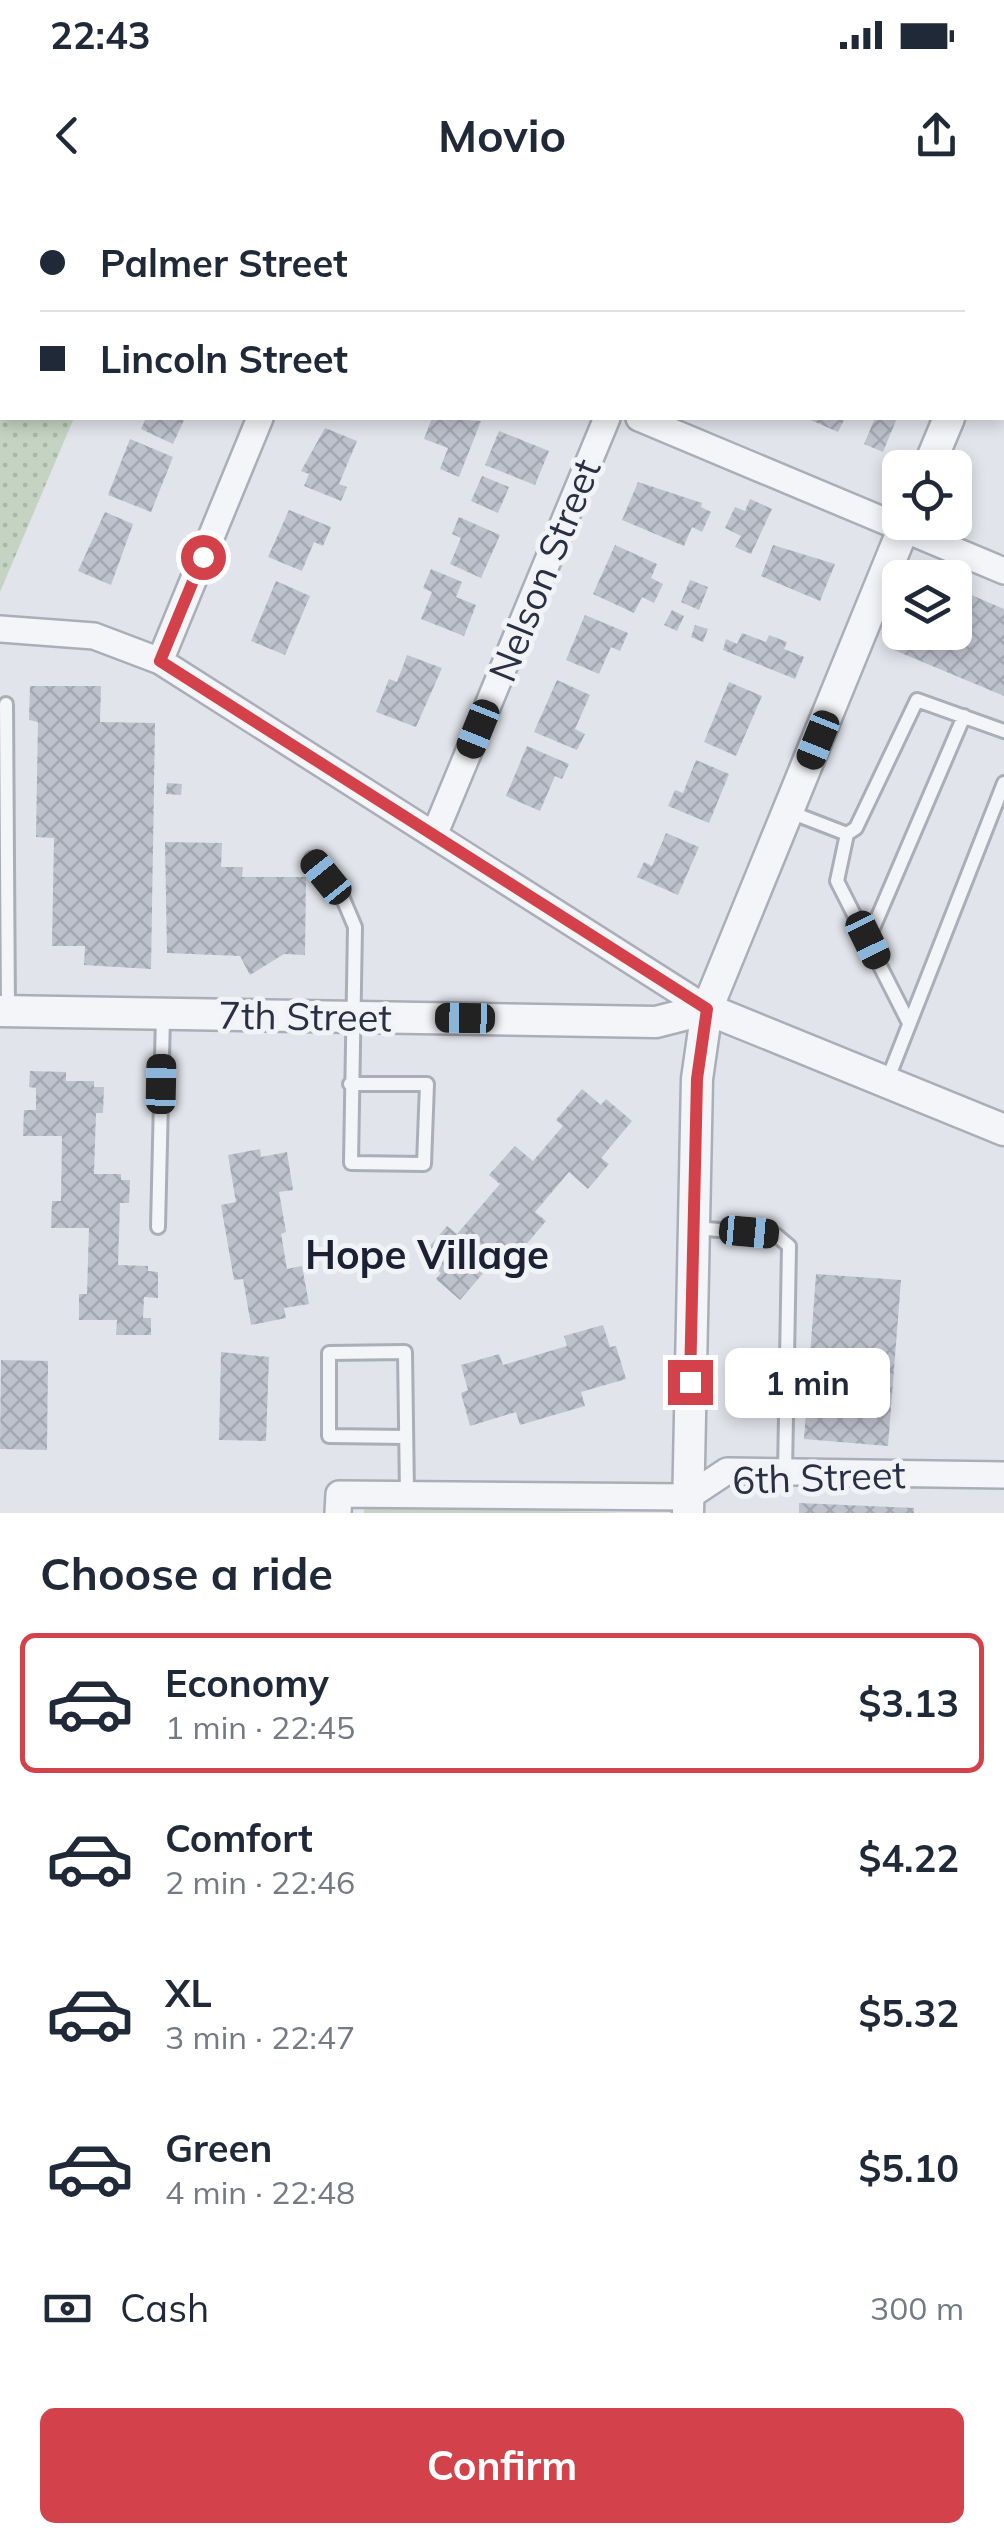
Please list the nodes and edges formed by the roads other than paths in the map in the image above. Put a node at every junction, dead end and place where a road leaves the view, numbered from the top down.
1 (259, 420) edge
2 (606, 420) edge
3 (645, 420) edge
4 (948, 420) edge
5 (936, 450) edge
6 (882, 516) edge
7 (898, 540) edge
8 (937, 540) edge
9 (1004, 570) edge
10 (0, 629) edge
11 (160, 661) junction
12 (6, 704) dead end
13 (964, 716) junction
14 (1004, 731) edge
15 (1004, 784) edge
16 (789, 811) junction
17 (436, 833) junction
18 (847, 834) junction
19 (312, 859) dead end
20 (868, 940) junction
21 (707, 1009) junction
22 (4, 1011) edge
23 (163, 1014) junction
24 (350, 1016) junction
25 (909, 1023) junction
26 (886, 1083) junction
27 (350, 1084) junction
28 (1004, 1130) edge
29 (158, 1226) dead end
30 (694, 1228) junction
31 (406, 1437) junction
32 (785, 1472) junction
33 (1004, 1475) edge
34 (407, 1494) junction
35 (339, 1503) edge
36 (688, 1505) edge

1 - 11 street
2 - 17 street, Nelson Street
3 - 6 street
4 - 5 street
7 - 16 street
8 - 9 street
10 - 11 street
11 - 17 street
12 - 22 lane
13 - 14 lane
13 - 18 lane
13 - 20 lane
15 - 25 lane
16 - 18 lane
16 - 21 street
17 - 21 street
18 - 20 lane
19 - 24 lane
20 - 25 lane
21 - 24 street, 7th Street
21 - 26 street
21 - 30 street
22 - 23 street, 7th Street
23 - 24 street, 7th Street
23 - 29 lane
24 - 27 lane
25 - 26 lane
26 - 28 street
27 - 27 lane
30 - 32 lane
30 - 36 street
31 - 31 lane
31 - 34 lane
32 - 33 street, 6th Street
32 - 36 street, 6th Street
34 - 35 street, 6th Street
34 - 36 street, 6th Street

